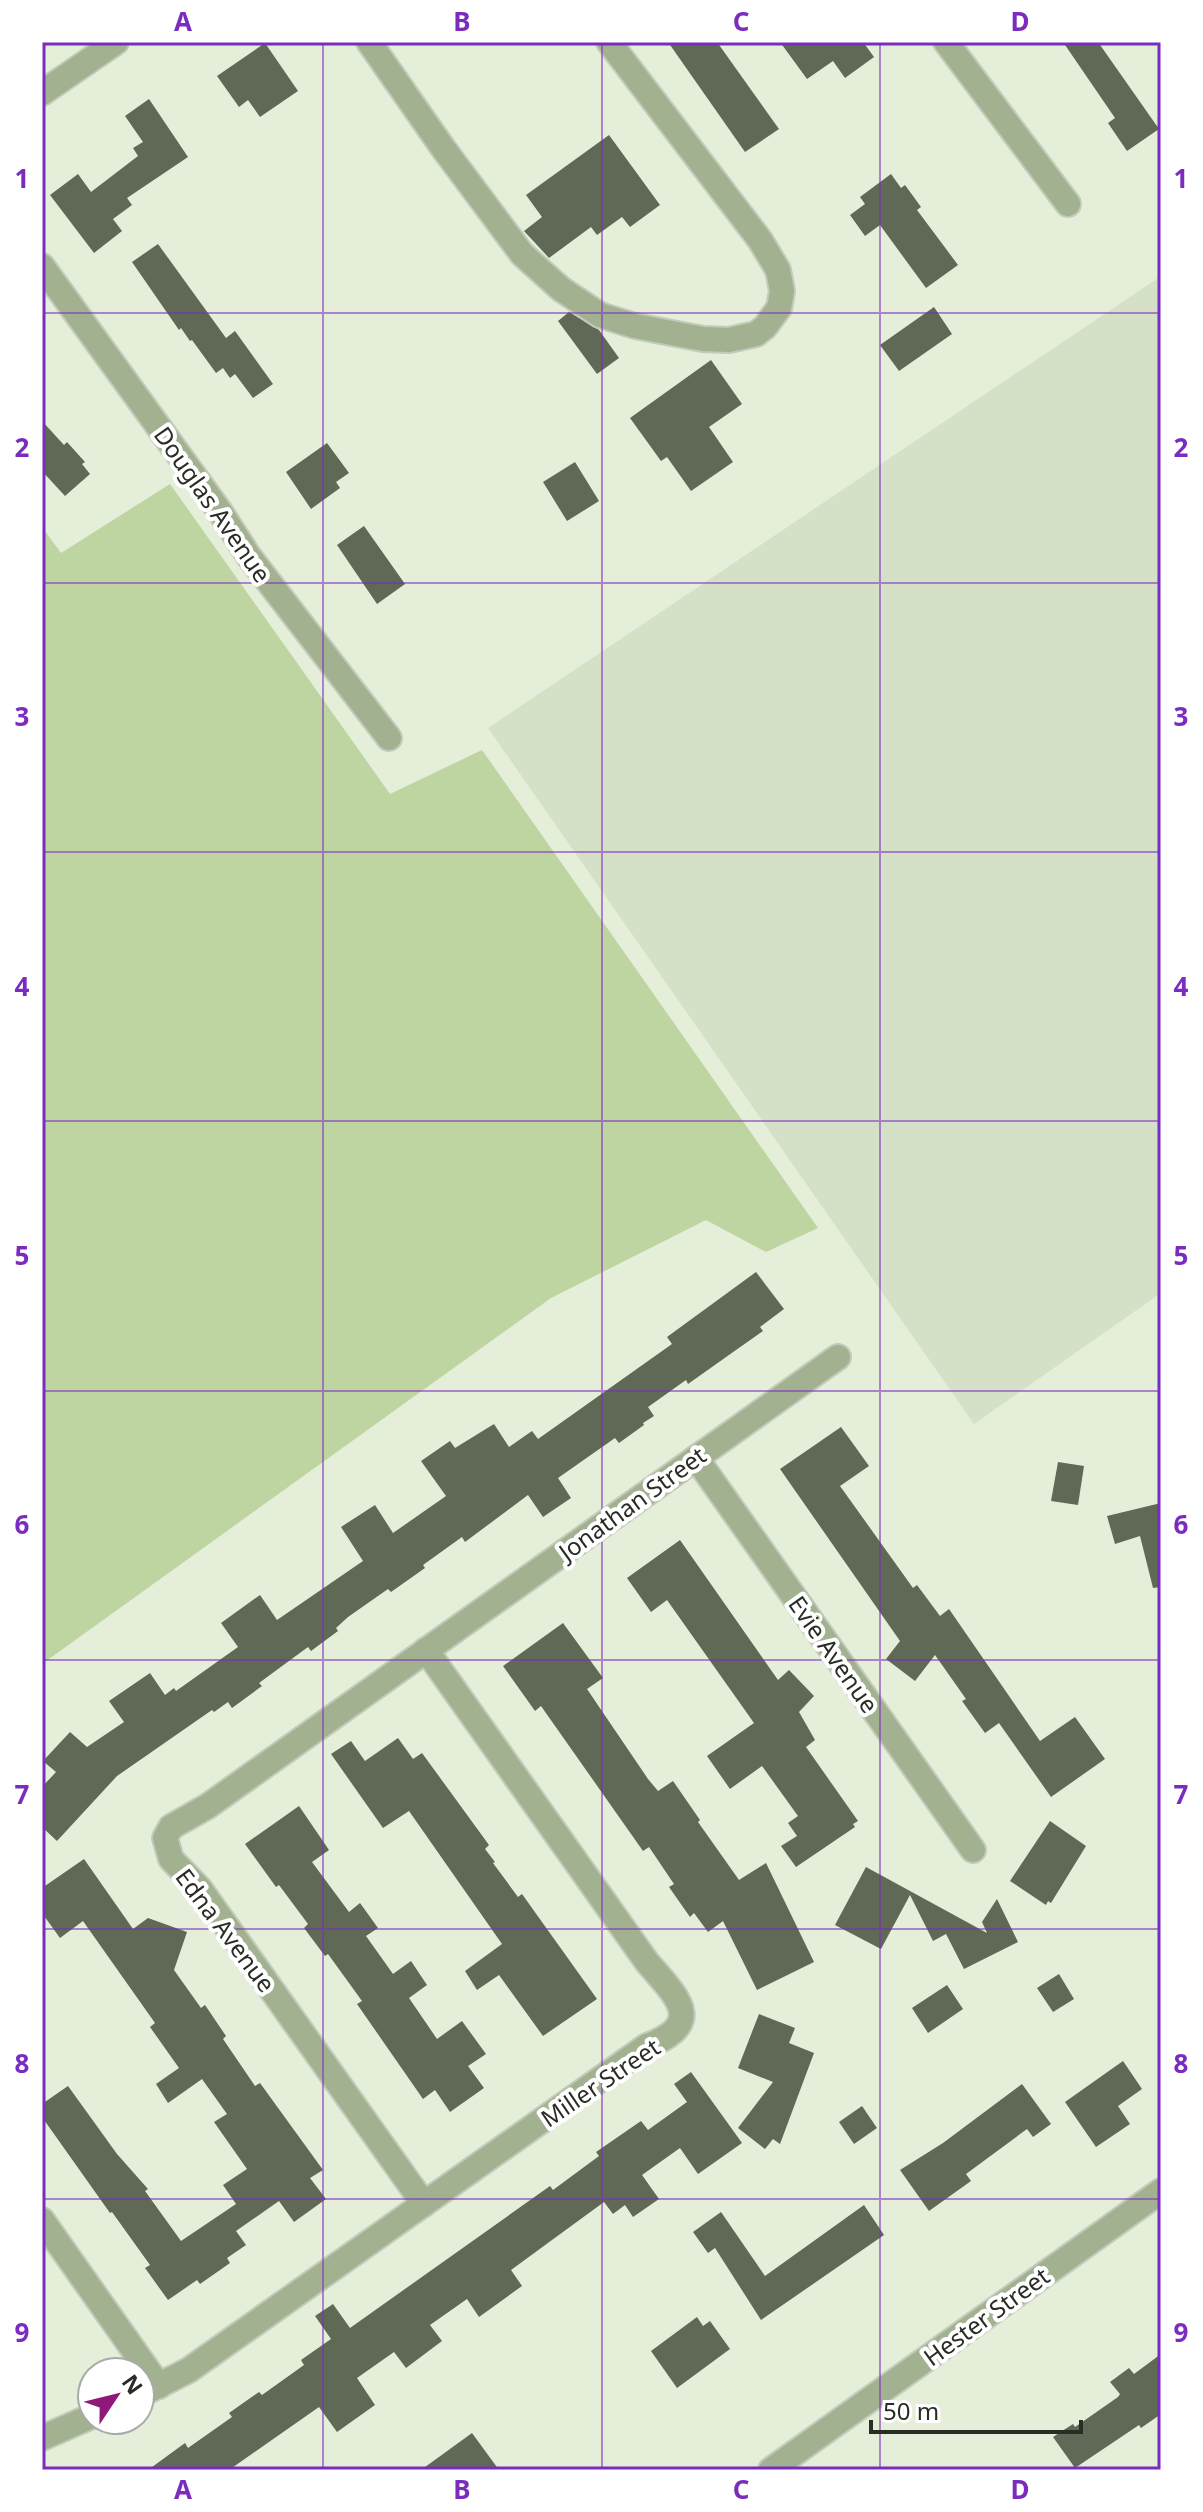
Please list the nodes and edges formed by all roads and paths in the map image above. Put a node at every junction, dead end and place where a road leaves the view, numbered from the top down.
1 (116, 42) edge
2 (369, 42) edge
3 (609, 42) edge
4 (946, 42) edge
5 (42, 93) edge
6 (1068, 204) dead end
7 (42, 266) edge
8 (389, 738) dead end
9 (838, 1357) dead end
10 (696, 1458) junction
11 (426, 1650) junction
12 (973, 1850) dead end
13 (1161, 2191) edge
14 (424, 2204) junction
15 (42, 2220) edge
16 (128, 2356) edge
17 (156, 2386) edge
18 (76, 2423) edge
19 (42, 2438) edge
20 (771, 2470) edge

1 - 5 street
2 - 3 street
4 - 6 street
7 - 8 street, Douglas Avenue
9 - 10 street, Jonathan Street
10 - 11 street, Jonathan Street
10 - 12 street, Evie Avenue
11 - 14 street, Miller Street
11 - 14 street, Edna Avenue
13 - 20 street, Hester Street
14 - 17 street, Miller Street
15 - 16 street
18 - 19 street

